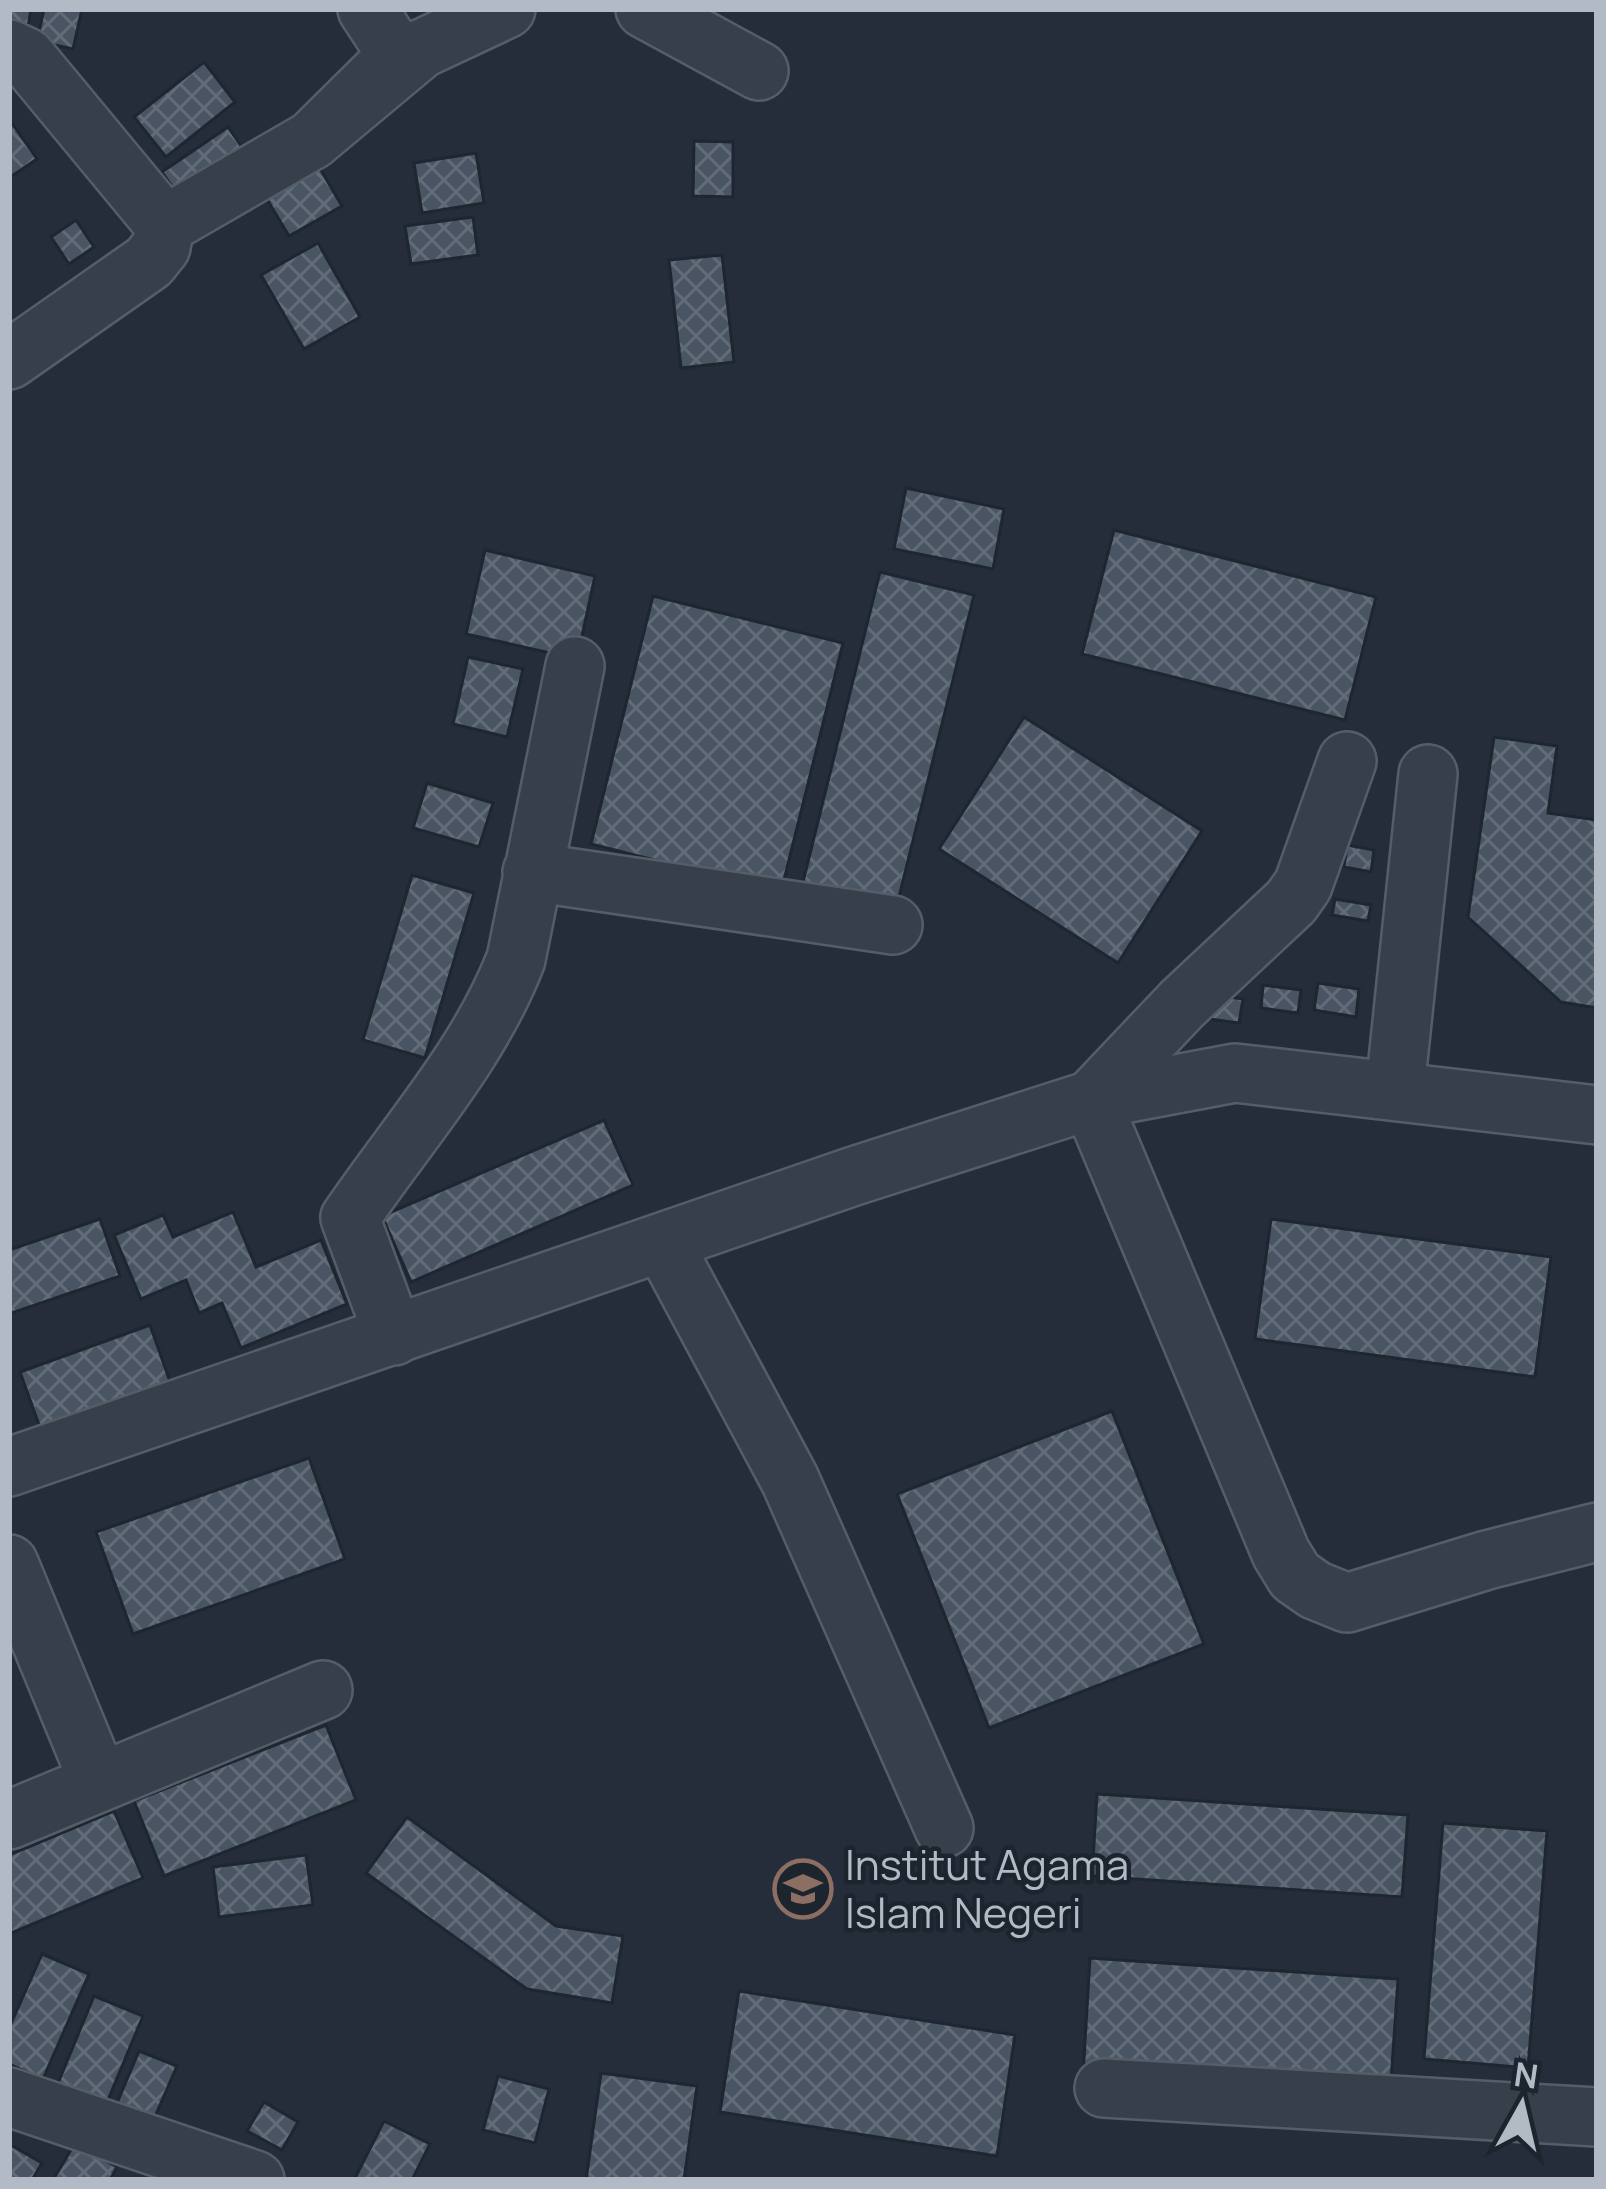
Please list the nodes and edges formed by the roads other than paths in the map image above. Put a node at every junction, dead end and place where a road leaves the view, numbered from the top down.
1 (367, 9) edge
2 (506, 9) edge
3 (645, 9) edge
4 (9, 50) edge
5 (759, 70) dead end
6 (312, 140) junction
7 (165, 226) junction
8 (9, 360) edge
9 (575, 666) dead end
10 (1347, 761) dead end
11 (1428, 774) dead end
12 (532, 872) junction
13 (893, 925) dead end
14 (1395, 1089) junction
15 (1091, 1100) junction
16 (1597, 1115) edge
17 (663, 1243) junction
18 (394, 1336) junction
19 (9, 1468) edge
20 (1597, 1532) edge
21 (9, 1564) edge
22 (323, 1690) dead end
23 (99, 1782) junction
24 (9, 1820) edge
25 (944, 1828) dead end
26 (1104, 2088) dead end
27 (9, 2097) edge
28 (1597, 2116) edge
29 (255, 2180) edge

1 - 6 street
2 - 6 street
3 - 5 street
4 - 7 street
6 - 7 street
7 - 8 street
9 - 12 street
10 - 15 street
11 - 14 street
12 - 13 street
12 - 18 street
14 - 15 street
14 - 16 street
15 - 17 street
15 - 20 street
17 - 18 street
17 - 25 street
18 - 19 street
21 - 23 street
22 - 23 street
23 - 24 street
26 - 28 street
27 - 29 street

